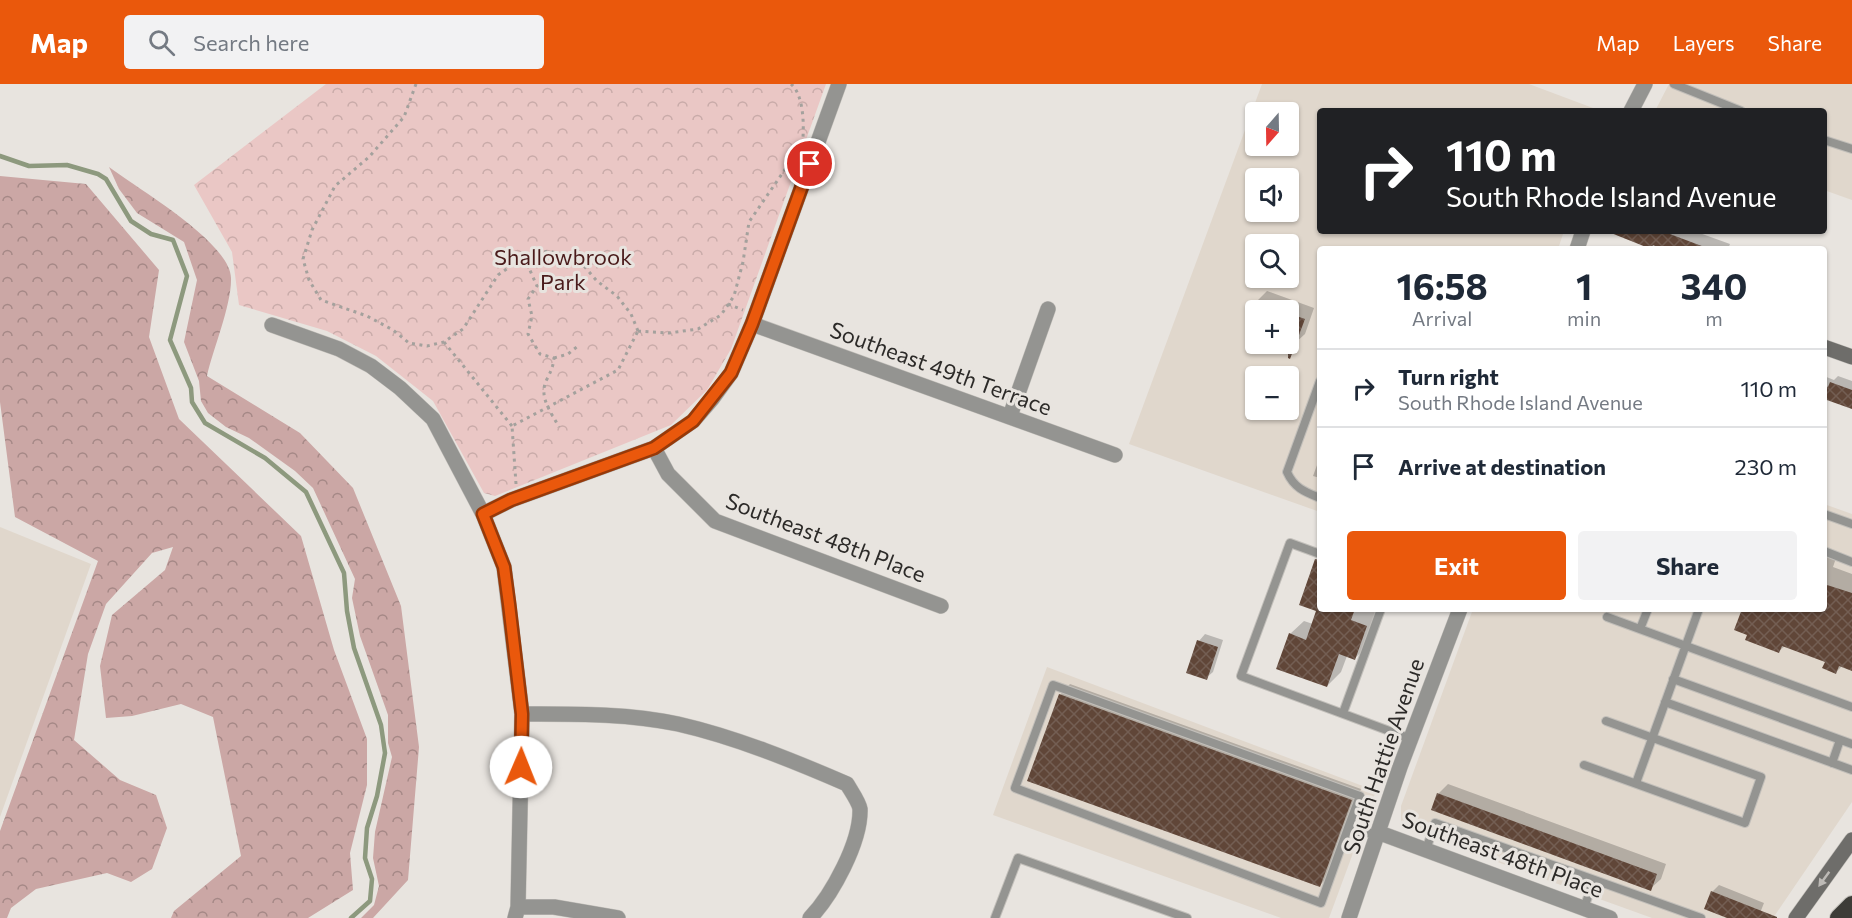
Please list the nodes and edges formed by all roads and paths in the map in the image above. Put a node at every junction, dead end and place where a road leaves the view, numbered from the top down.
1 (416, 84) edge
2 (791, 84) edge
3 (839, 84) edge
4 (1645, 84) edge
5 (1674, 84) edge
6 (1633, 108) edge
7 (1734, 108) edge
8 (1827, 141) edge
9 (1852, 149) edge
10 (524, 257) junction
11 (1048, 309) dead end
12 (752, 324) junction
13 (272, 325) dead end
14 (638, 332) junction
15 (444, 342) junction
16 (578, 346) dead end
17 (1827, 348) edge
18 (1852, 357) edge
19 (554, 358) junction
20 (1317, 389) edge
21 (1010, 417) junction
22 (512, 426) junction
23 (558, 427) dead end
24 (654, 448) junction
25 (1115, 455) dead end
26 (521, 496) junction
27 (1317, 497) edge
28 (483, 514) junction
29 (1827, 515) edge
30 (1852, 524) edge
31 (1827, 552) edge
32 (1317, 553) edge
33 (1852, 562) edge
34 (941, 606) dead end
35 (1380, 612) edge
36 (1459, 612) edge
37 (1647, 612) edge
38 (1698, 612) edge
39 (1608, 617) dead end
40 (1640, 629) junction
41 (1685, 646) junction
42 (1673, 680) junction
43 (1665, 702) junction
44 (1852, 707) edge
45 (1343, 713) junction
46 (522, 714) junction
47 (1606, 721) dead end
48 (1653, 736) junction
49 (1411, 738) junction
50 (1840, 740) junction
51 (1852, 744) edge
52 (1832, 763) junction
53 (1584, 765) dead end
54 (1852, 771) edge
55 (1636, 783) junction
56 (1348, 828) junction
57 (1380, 833) junction
58 (1852, 840) edge
59 (1425, 850) junction
60 (1594, 880) junction
61 (1852, 905) edge
62 (1584, 908) junction
63 (516, 912) edge
64 (618, 918) edge
65 (810, 918) edge
66 (995, 918) edge
67 (1187, 918) edge
68 (1349, 918) edge
69 (1610, 918) edge
70 (1701, 918) edge
71 (1796, 918) edge
72 (1839, 918) edge

1 - 15 path
2 - 14 path
3 - 12 street
4 - 6 street
5 - 7 lane
8 - 9 lane
10 - 14 path
10 - 15 path
10 - 19 path
11 - 21 street
12 - 21 street, Southeast 49th Terrace
12 - 24 street
13 - 28 street
14 - 22 path
15 - 22 path
16 - 19 path
17 - 18 main road
19 - 23 path
20 - 27 lane
21 - 25 street, Southeast 49th Terrace
22 - 26 path
24 - 26 street
24 - 34 street, Southeast 48th Place
26 - 28 street
28 - 46 street
29 - 30 lane
31 - 33 lane
32 - 45 lane
35 - 45 lane
36 - 49 street, South Hattie Avenue
37 - 40 lane
38 - 41 lane
39 - 40 lane
40 - 41 lane
41 - 42 lane
41 - 44 lane
42 - 43 lane
42 - 50 lane
43 - 48 lane
43 - 52 lane
45 - 49 lane
46 - 63 street
46 - 65 street
47 - 48 lane
48 - 55 lane
48 - 55 lane
49 - 57 street, South Hattie Avenue
50 - 51 lane
50 - 52 lane
52 - 54 lane
53 - 55 lane
56 - 56 lane
56 - 57 lane
57 - 59 street, Southeast 48th Place
57 - 68 street, South Hattie Avenue
58 -> 71 main road
59 - 60 lane
59 - 62 street, Southeast 48th Place
60 - 62 lane
60 - 70 lane
61 - 72 highway
62 - 69 street, Southeast 48th Place
63 - 64 street
66 - 67 lane

